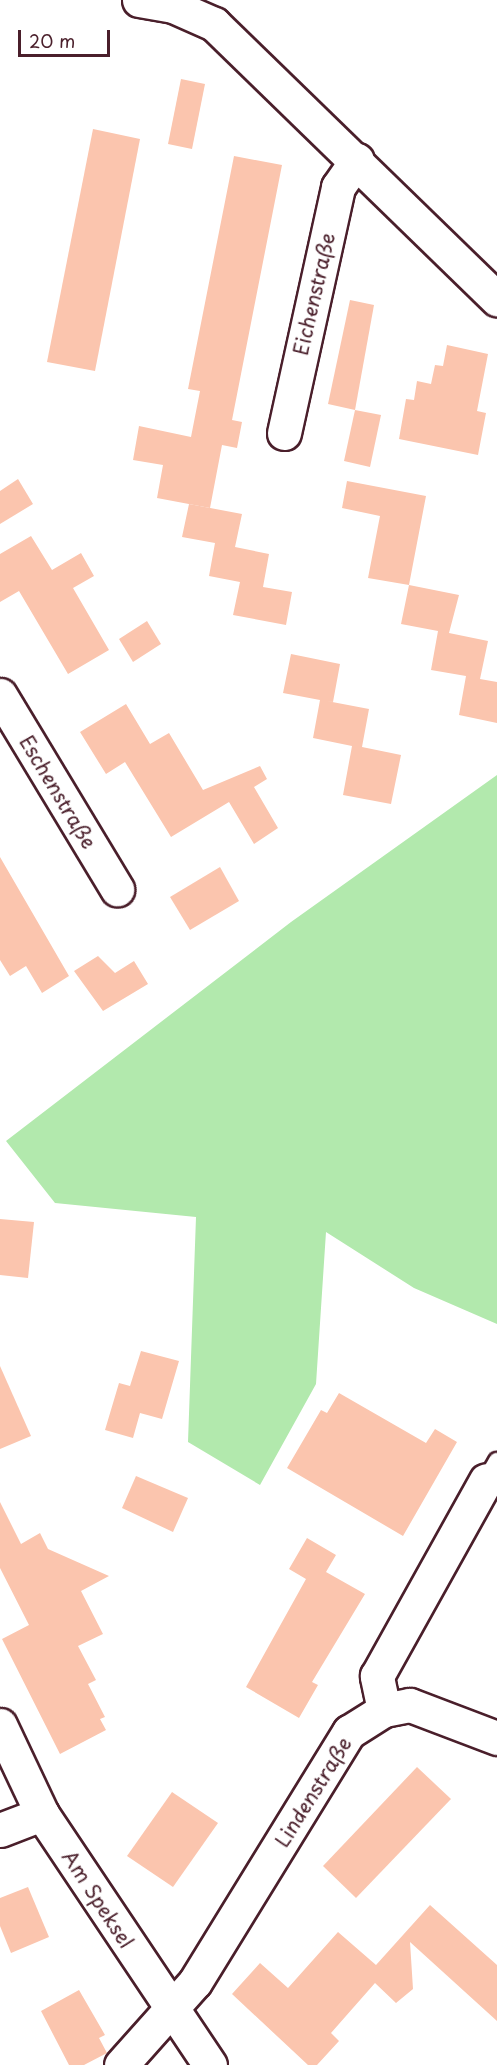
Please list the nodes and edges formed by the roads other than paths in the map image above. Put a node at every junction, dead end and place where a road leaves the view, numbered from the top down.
1 (139, 0) edge
2 (357, 160) junction
3 (497, 299) edge
4 (284, 433) dead end
5 (0, 695) edge
6 (117, 889) dead end
7 (492, 1470) edge
8 (384, 1710) junction
9 (0, 1725) edge
10 (497, 1738) edge
11 (42, 1814) junction
12 (0, 1830) edge
13 (170, 2011) junction
14 (121, 2065) edge
15 (210, 2065) edge

1 - 2 street
2 - 3 street
2 - 4 street, Eichenstraße
5 - 6 street, Eschenstraße
7 - 8 street
8 - 10 street
8 - 13 street, Lindenstraße
9 - 11 street, Am Speksel
11 - 12 street
11 - 13 street, Am Speksel
13 - 14 street, Lindenstraße
13 - 15 street, Am Speksel

